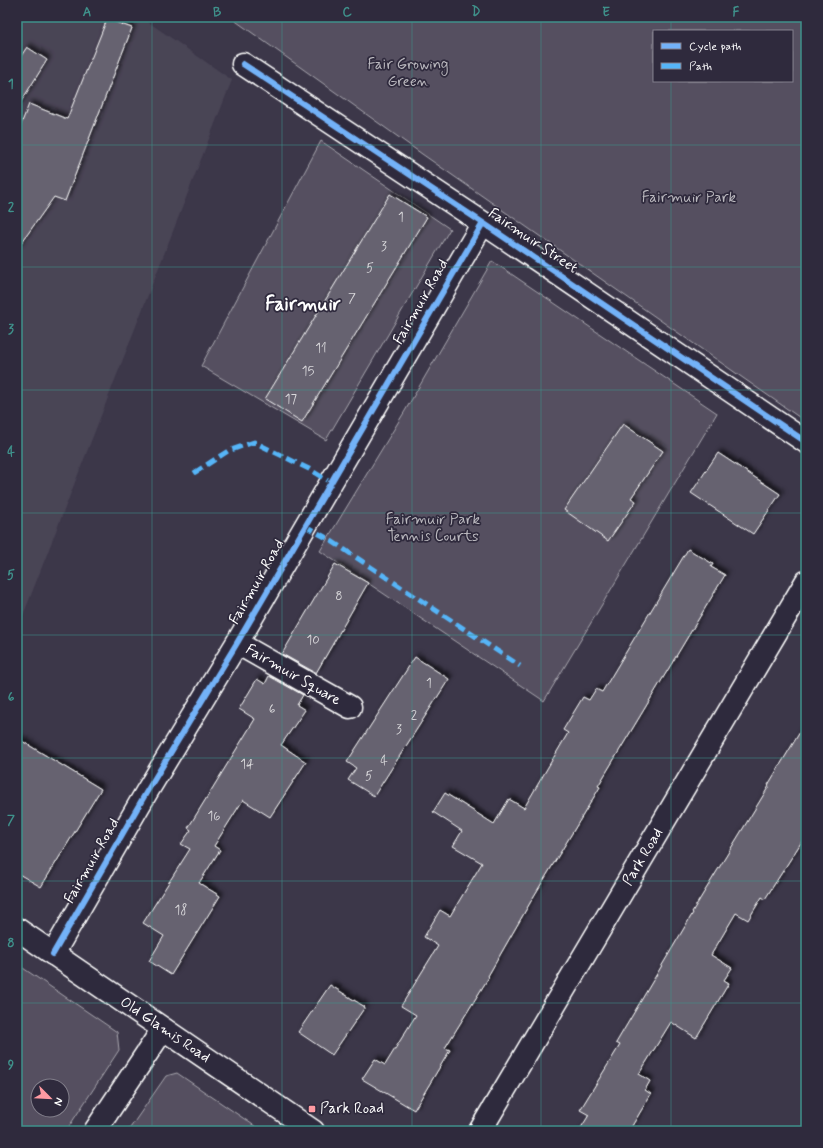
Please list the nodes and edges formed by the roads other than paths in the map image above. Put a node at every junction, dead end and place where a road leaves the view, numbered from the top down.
1 (243, 64) dead end
2 (483, 222) junction
3 (806, 442) edge
4 (806, 582) edge
5 (237, 642) junction
6 (350, 707) dead end
7 (17, 929) edge
8 (53, 954) junction
9 (164, 1029) junction
10 (95, 1131) edge
11 (313, 1131) edge
12 (480, 1131) edge

1 - 2 street, Fairmuir Street
2 - 3 street, Fairmuir Street
2 - 5 street, Fairmuir Road
4 - 12 street, Park Road
5 - 6 street, Fairmuir Square
5 - 8 street, Fairmuir Road
7 - 8 street, Old Glamis Road
8 - 9 street, Old Glamis Road
9 - 10 street
9 - 11 street, Old Glamis Road

